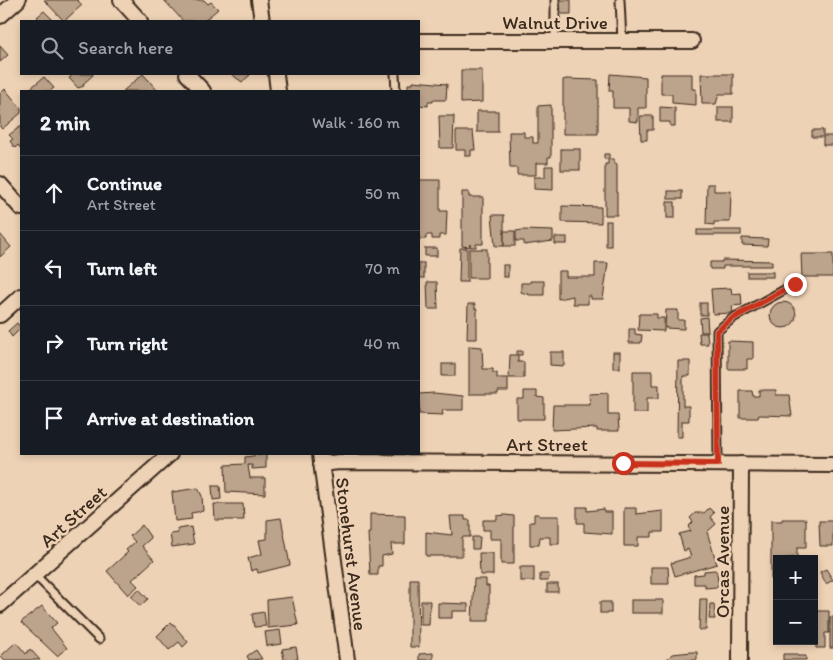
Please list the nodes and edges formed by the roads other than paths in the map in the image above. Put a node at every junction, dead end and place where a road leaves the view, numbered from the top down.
1 (18, 0) edge
2 (121, 0) edge
3 (259, 0) edge
4 (555, 0) edge
5 (620, 0) edge
6 (0, 16) edge
7 (139, 20) edge
8 (262, 20) edge
9 (420, 41) edge
10 (555, 41) junction
11 (622, 41) junction
12 (692, 41) dead end
13 (188, 75) edge
14 (276, 75) edge
15 (395, 75) edge
16 (202, 90) edge
17 (278, 90) edge
18 (396, 90) edge
19 (0, 184) edge
20 (20, 207) edge
21 (795, 284) dead end
22 (20, 297) edge
23 (0, 315) edge
24 (169, 455) edge
25 (320, 459) edge
26 (718, 464) junction
27 (741, 464) junction
28 (833, 465) edge
29 (35, 575) junction
30 (0, 606) edge
31 (99, 639) dead end
32 (347, 660) edge
33 (740, 660) edge

1 - 6 street
2 - 7 street
3 - 8 street
4 - 10 lane
5 - 11 lane
9 - 10 street, Walnut Drive
10 - 11 street, Walnut Drive
11 - 12 street, Walnut Drive
13 - 16 street
14 - 17 street
15 - 18 lane
19 - 20 street
21 - 26 lane
22 - 23 street
24 - 29 street, Art Street
25 - 26 street, Art Street
25 - 32 street, Stonehurst Avenue
26 - 27 street, Art Street
27 - 28 street, Art Street
27 - 33 street, Orcas Avenue
29 - 30 street, Art Street
29 - 31 lane

